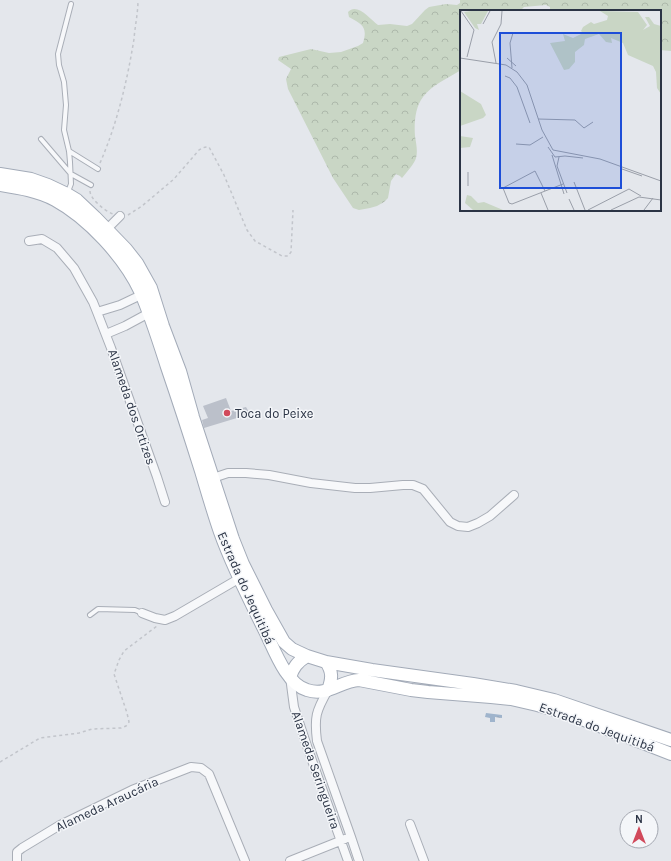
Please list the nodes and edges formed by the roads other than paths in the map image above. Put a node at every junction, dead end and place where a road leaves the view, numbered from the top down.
1 (71, 4) dead end
2 (41, 139) dead end
3 (70, 151) junction
4 (98, 169) road end
5 (0, 174) edge
6 (71, 174) junction
7 (0, 185) edge
8 (91, 185) road end
9 (67, 194) junction
10 (120, 216) road end
11 (107, 229) junction
12 (29, 241) dead end
13 (141, 295) junction
14 (98, 312) junction
15 (149, 313) junction
16 (106, 334) junction
17 (213, 478) junction
18 (514, 495) dead end
19 (165, 502) dead end
20 (240, 578) junction
21 (142, 613) joint
22 (90, 615) dead end
23 (307, 656) junction
24 (326, 662) junction
25 (290, 677) junction
26 (328, 690) junction
27 (671, 740) edge
28 (320, 748) junction
29 (309, 752) junction
30 (671, 754) edge
31 (410, 824) dead end
32 (351, 837) junction
33 (340, 841) junction
34 (17, 861) edge
35 (244, 861) edge
36 (290, 861) edge
37 (348, 861) edge
38 (359, 861) edge
39 (424, 861) edge

1 - 3 lane
2 - 6 lane
3 - 4 lane
3 - 6 lane
5 - 9 main road, Estrada do Jequitibá
6 - 8 lane
6 - 9 lane
7 - 13 main road, Estrada do Jequitibá
9 - 11 main road, Estrada do Jequitibá
10 - 11 street
11 - 17 main road, Estrada do Jequitibá
12 - 14 street, Alameda dos Ortizes
13 - 14 street
13 - 15 main road, Estrada do Jequitibá
14 - 16 street, Alameda dos Ortizes
15 - 16 street
15 - 20 main road, Estrada do Jequitibá
16 - 19 street, Alameda dos Ortizes
17 - 18 street
17 - 23 main road, Estrada do Jequitibá
20 - 21 street
20 - 25 main road, Estrada do Jequitibá
21 - 22 lane
23 - 24 main road, Estrada do Jequitibá
23 - 25 main road
24 - 26 main road
24 - 27 main road, Estrada do Jequitibá
25 - 26 main road, Estrada do Jequitibá
25 - 29 street, Alameda Seringueira
26 - 28 street, Alameda Seringueira
26 - 30 main road, Estrada do Jequitibá
28 - 29 street
28 - 32 street, Alameda Seringueira
29 - 33 street, Alameda Seringueira
31 - 39 street
32 - 33 street
32 - 38 street, Alameda Seringueira
33 - 36 street
33 - 37 street, Alameda Seringueira
34 - 35 street, Alameda Araucária

